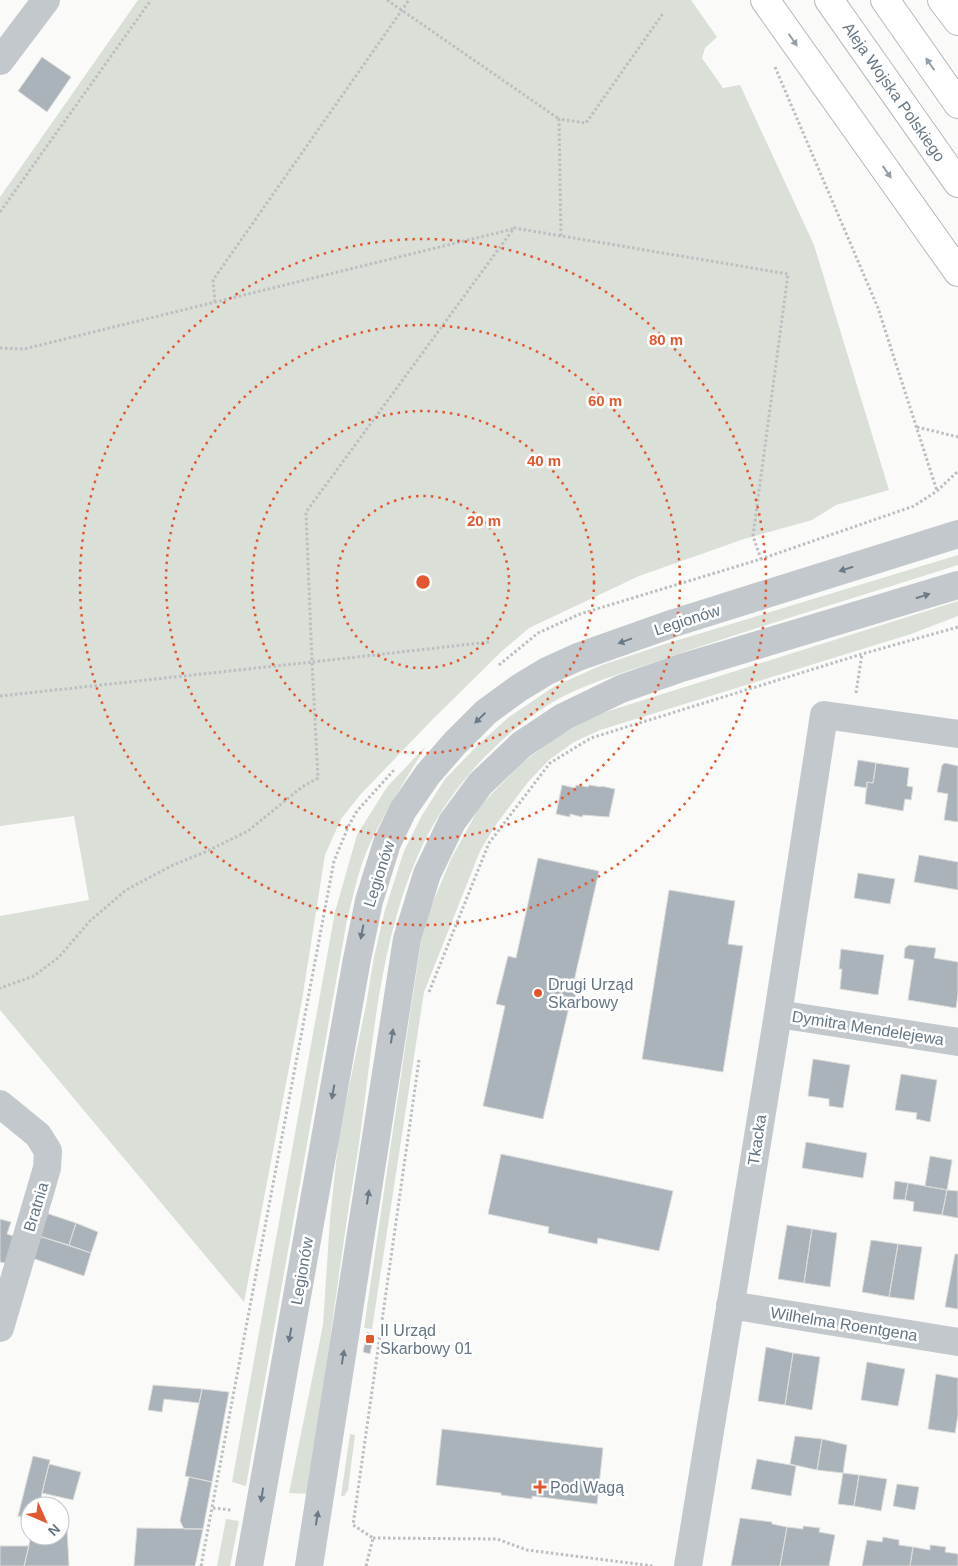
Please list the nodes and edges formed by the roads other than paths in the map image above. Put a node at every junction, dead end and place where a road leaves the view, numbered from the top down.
1 (46, 0) edge
2 (765, 0) edge
3 (829, 0) edge
4 (885, 0) edge
5 (942, 0) edge
6 (958, 21) edge
7 (0, 61) edge
8 (958, 104) edge
9 (958, 183) edge
10 (958, 272) edge
11 (958, 534) edge
12 (958, 585) edge
13 (958, 734) edge
14 (778, 1014) junction
15 (958, 1042) edge
16 (0, 1104) edge
17 (730, 1305) junction
18 (0, 1328) edge
19 (958, 1342) edge
20 (249, 1566) edge
21 (309, 1566) edge
22 (688, 1566) edge

1 - 7 street
2 -> 10 main road
3 - 9 main road, Aleja Wojska Polskiego
8 -> 4 main road
5 - 6 main road
11 -> 20 street, Legionów
21 -> 12 street
13 - 14 street, Tkacka
14 - 15 street, Dymitra Mendelejewa
14 - 17 street, Tkacka
16 - 18 street, Bratnia
17 - 19 street, Wilhelma Roentgena
17 - 22 street, Tkacka

